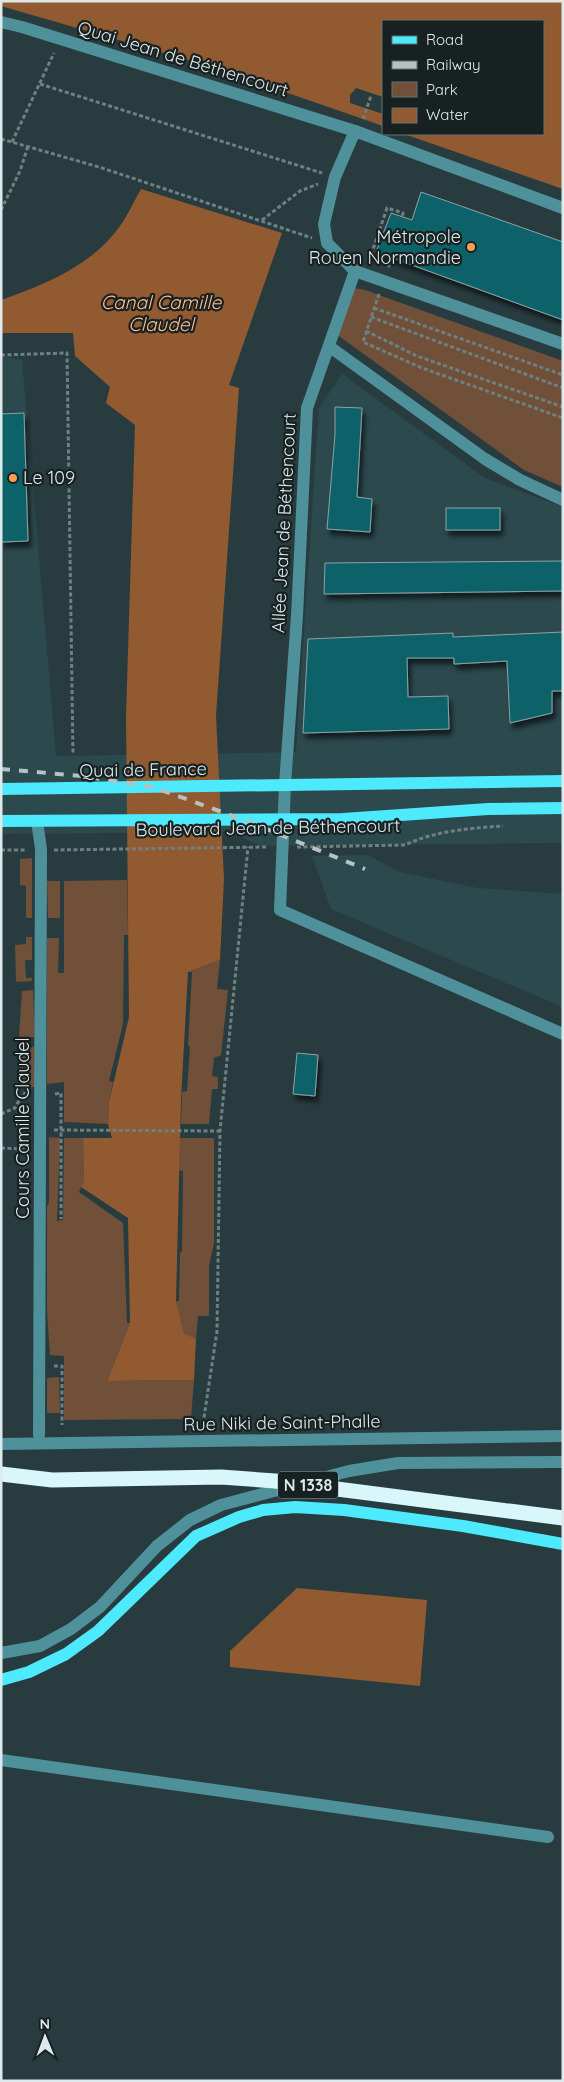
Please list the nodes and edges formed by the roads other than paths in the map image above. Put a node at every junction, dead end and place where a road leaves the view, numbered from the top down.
1 (1, 22) edge
2 (358, 126) junction
3 (563, 208) edge
4 (354, 271) junction
5 (563, 344) edge
6 (330, 347) junction
7 (563, 500) edge
8 (563, 781) edge
9 (285, 785) junction
10 (1, 789) edge
11 (563, 808) edge
12 (283, 820) junction
13 (1, 821) edge
14 (37, 821) junction
15 (563, 1034) edge
16 (39, 1435) dead end
17 (563, 1436) edge
18 (1, 1444) edge
19 (563, 1462) edge
20 (1, 1474) edge
21 (298, 1483) junction
22 (563, 1518) edge
23 (563, 1544) edge
24 (1, 1653) edge
25 (1, 1680) edge
26 (1, 1760) edge
27 (548, 1836) dead end

1 - 2 street, Quai Jean de Béthencourt
2 - 3 street, Quai Jean de Béthencourt
2 - 4 street
4 - 5 street
4 - 6 street, Allée Jean de Béthencourt
6 - 7 street
6 - 9 street, Allée Jean de Béthencourt
8 - 9 main road
9 - 10 main road, Quai de France
9 - 12 street
11 - 12 main road, Boulevard Jean de Béthencourt
12 - 14 main road
12 - 15 street
13 - 14 main road
14 - 16 street, Cours Camille Claudel
17 - 18 street, Rue Niki de Saint-Phalle
19 - 21 street
20 - 21 highway, N 1338
21 - 22 highway, N 1338
21 - 24 street
23 - 25 main road, N 1338
26 - 27 street

